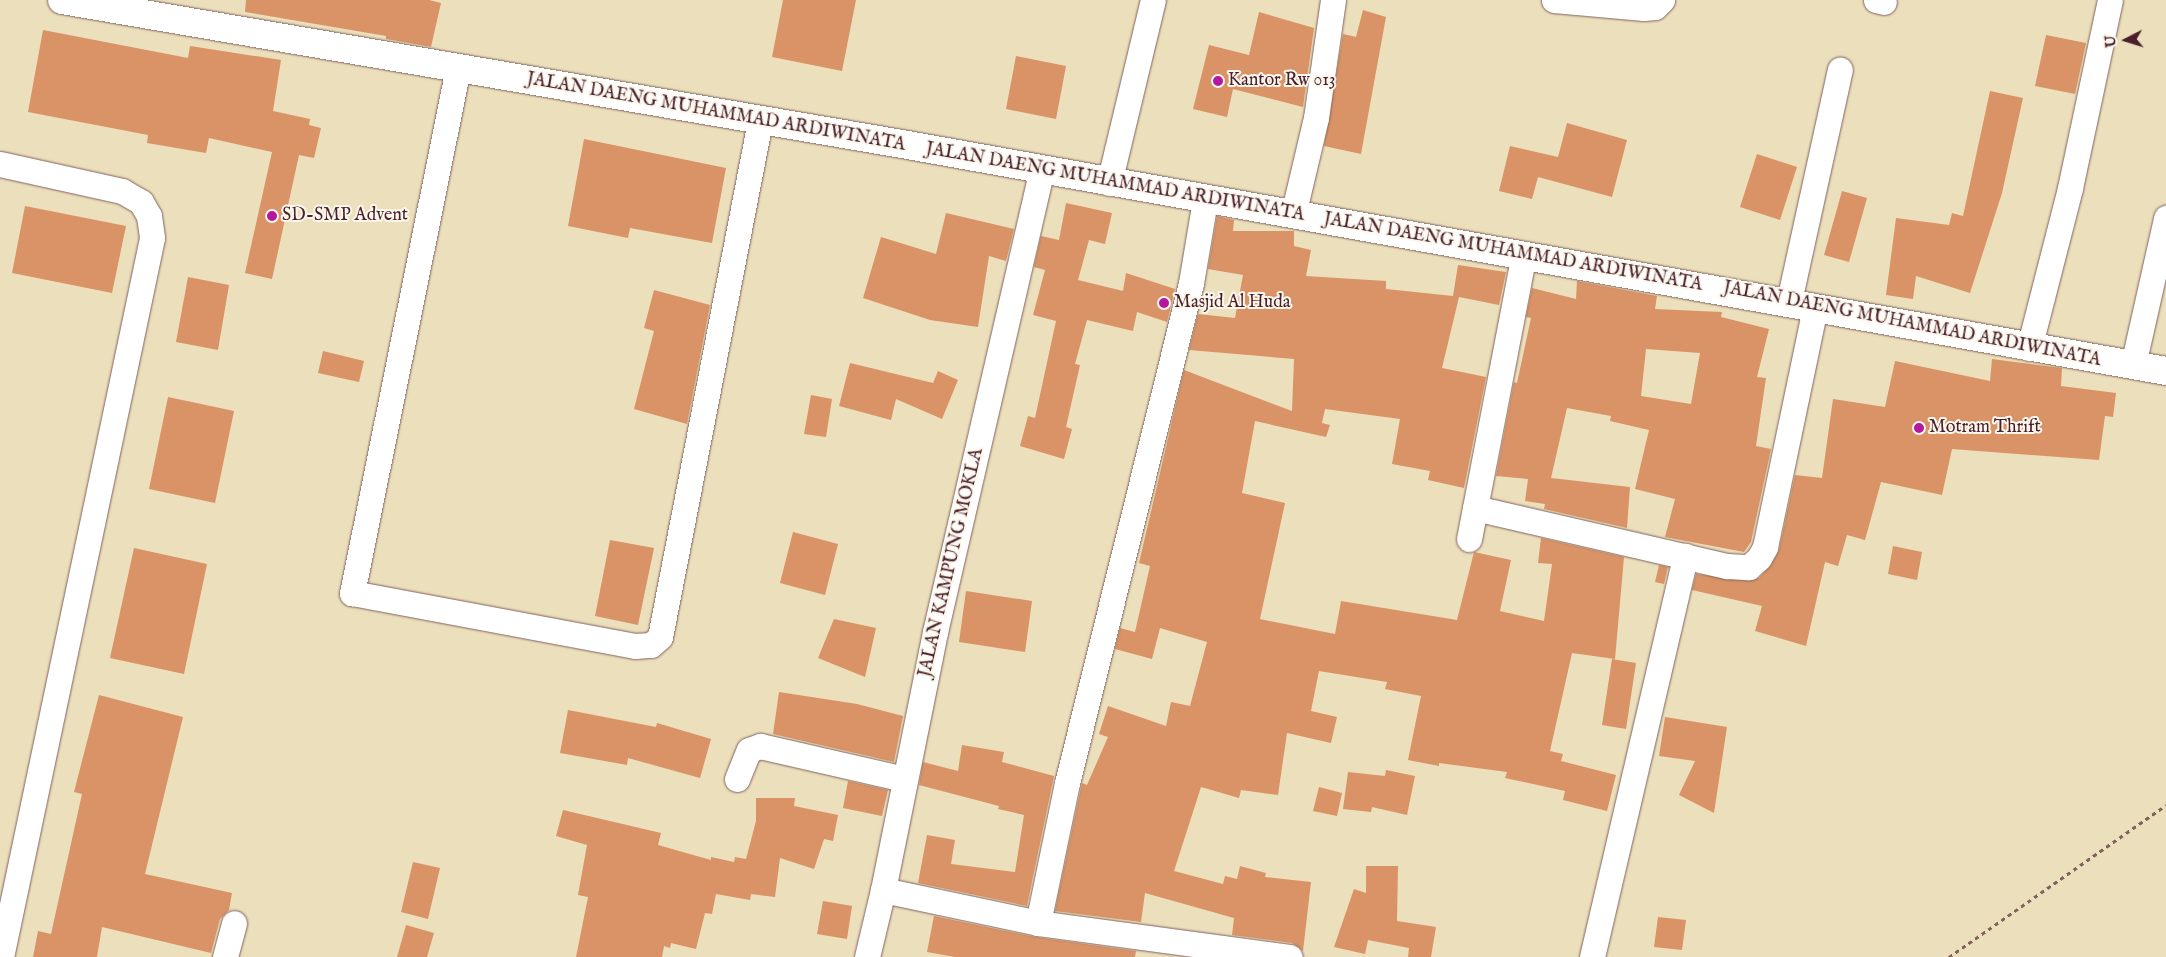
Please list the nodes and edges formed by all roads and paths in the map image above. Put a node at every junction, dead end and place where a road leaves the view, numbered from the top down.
1 (62, 0) edge
2 (1153, 0) edge
3 (1333, 0) edge
4 (1554, 0) edge
5 (1662, 0) edge
6 (2110, 0) edge
7 (458, 68) junction
8 (1840, 70) dead end
9 (760, 121) junction
10 (0, 164) edge
11 (1042, 170) junction
12 (1108, 184) junction
13 (1206, 200) junction
14 (1292, 215) junction
15 (2166, 218) edge
16 (1523, 258) junction
17 (1789, 301) junction
18 (1815, 307) junction
19 (2029, 348) junction
20 (2134, 365) junction
21 (2166, 371) edge
22 (1475, 508) junction
23 (1470, 539) dead end
24 (1685, 556) junction
25 (737, 779) dead end
26 (904, 779) junction
27 (2166, 805) edge
28 (883, 890) junction
29 (234, 923) dead end
30 (1038, 923) junction
31 (1, 957) edge
32 (225, 957) edge
33 (867, 957) edge
34 (1290, 957) edge
35 (1592, 957) edge
36 (1949, 957) edge

1 - 7 main road, JALAN DAENG MUHAMMAD ARDIWINATA
2 - 12 street
3 - 14 street
4 - 5 street
6 - 19 street
7 - 9 main road, JALAN DAENG MUHAMMAD ARDIWINATA
7 - 9 street
8 - 17 street
9 - 11 main road, JALAN DAENG MUHAMMAD ARDIWINATA
10 - 31 street
11 - 12 main road, JALAN DAENG MUHAMMAD ARDIWINATA
11 - 26 street, JALAN KAMPUNG MOKLA
12 - 13 main road, JALAN DAENG MUHAMMAD ARDIWINATA
13 - 14 main road, JALAN DAENG MUHAMMAD ARDIWINATA
13 - 30 street
14 - 16 main road, JALAN DAENG MUHAMMAD ARDIWINATA
15 - 20 street
16 - 17 main road, JALAN DAENG MUHAMMAD ARDIWINATA
16 - 22 street
17 - 18 main road, JALAN DAENG MUHAMMAD ARDIWINATA
18 - 19 main road, JALAN DAENG MUHAMMAD ARDIWINATA
18 - 24 street
19 - 20 main road, JALAN DAENG MUHAMMAD ARDIWINATA
20 - 21 main road, JALAN DAENG MUHAMMAD ARDIWINATA
22 - 23 street
22 - 24 street
24 - 35 street
25 - 26 street
26 - 28 street, JALAN KAMPUNG MOKLA
27 - 36 path
28 - 30 street
28 - 33 street, JALAN KAMPUNG MOKLA
29 - 32 street
30 - 34 street

